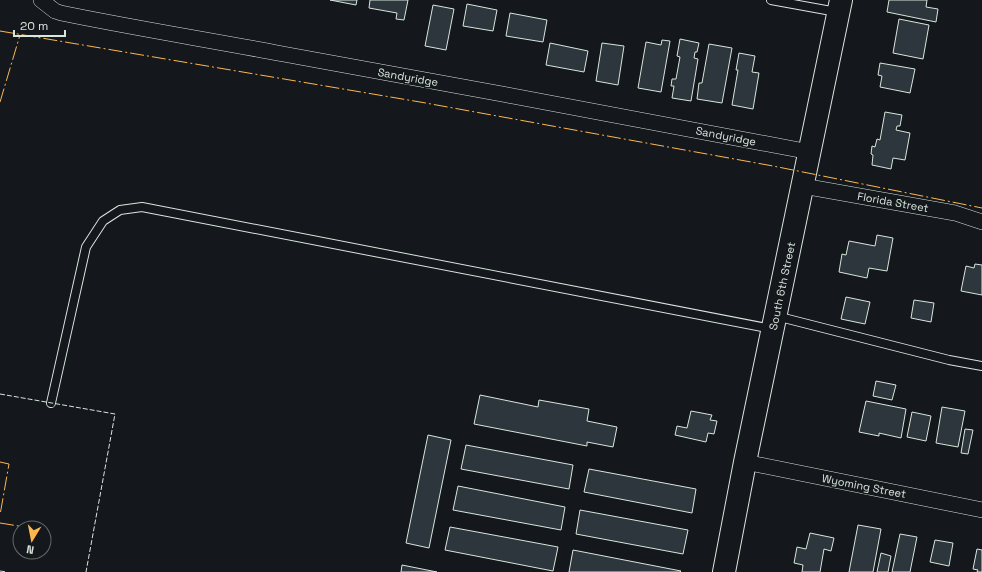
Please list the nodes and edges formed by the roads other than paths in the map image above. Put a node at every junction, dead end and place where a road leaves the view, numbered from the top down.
1 (41, 0) edge
2 (771, 0) edge
3 (840, 6) edge
4 (810, 152) junction
5 (802, 186) junction
6 (982, 222) edge
7 (774, 322) junction
8 (982, 366) edge
9 (51, 403) dead end
10 (745, 462) junction
11 (982, 510) edge
12 (724, 572) edge

1 - 4 street, Sandyridge
2 - 3 lane
3 - 4 street, South 6th Street
4 - 5 street, South 6th Street
5 - 6 street, Florida Street
5 - 7 street, South 6th Street
7 - 8 lane
7 - 9 lane
7 - 10 street, South 6th Street
10 - 11 street, Wyoming Street
10 - 12 street, South 6th Street

